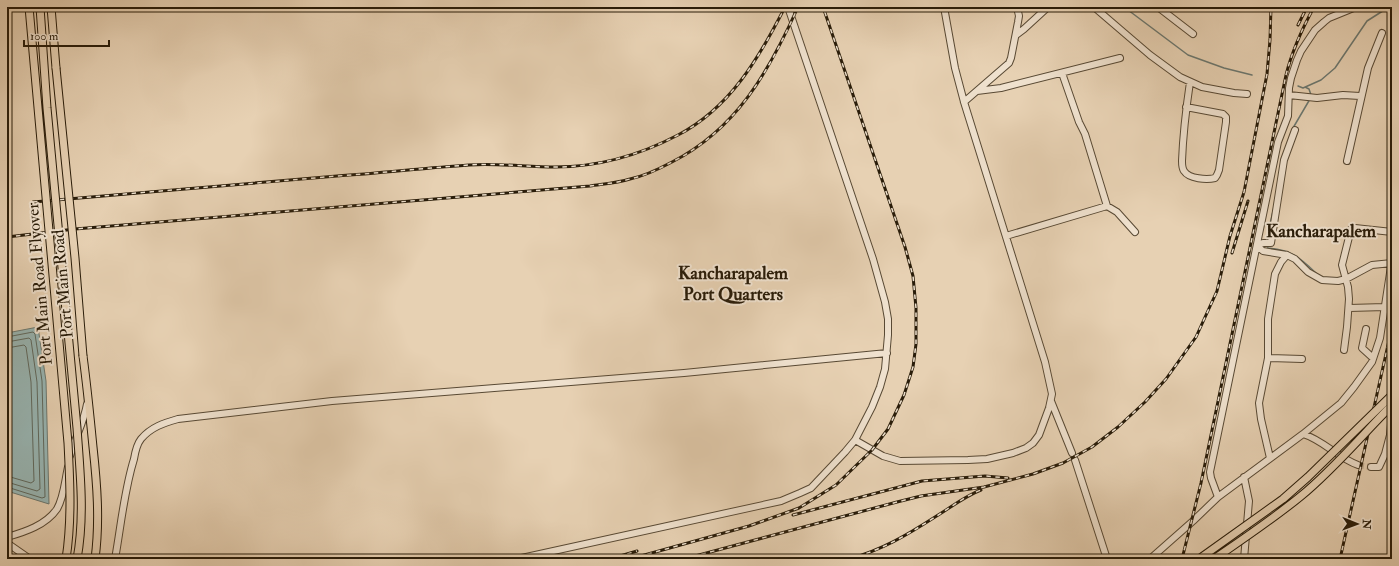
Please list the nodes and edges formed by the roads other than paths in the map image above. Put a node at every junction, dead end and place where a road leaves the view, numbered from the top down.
1 (30, 7) edge
2 (40, 7) edge
3 (50, 7) edge
4 (788, 7) edge
5 (944, 7) edge
6 (1017, 7) edge
7 (1048, 7) edge
8 (1094, 7) edge
9 (1158, 7) edge
10 (1356, 7) edge
11 (1382, 33) dead end
12 (1193, 34) dead end
13 (1016, 35) junction
14 (1120, 58) dead end
15 (1062, 73) junction
16 (1190, 82) junction
17 (977, 91) junction
18 (1247, 94) dead end
19 (1289, 96) junction
20 (1360, 96) junction
21 (964, 102) junction
22 (1186, 107) junction
23 (1295, 130) dead end
24 (1347, 161) dead end
25 (1107, 206) junction
26 (1135, 232) dead end
27 (1392, 232) edge
28 (1006, 236) junction
29 (1260, 245) junction
30 (1287, 255) junction
31 (1392, 263) edge
32 (1345, 277) junction
33 (1385, 307) junction
34 (1349, 308) junction
35 (1366, 329) dead end
36 (1344, 350) dead end
37 (887, 353) junction
38 (1268, 358) junction
39 (1373, 358) junction
40 (1302, 359) dead end
41 (1392, 394) edge
42 (89, 397) junction
43 (1051, 401) junction
44 (1392, 405) edge
45 (1392, 413) edge
46 (1303, 434) junction
47 (854, 440) junction
48 (1072, 453) dead end
49 (1270, 458) junction
50 (1075, 460) dead end
51 (1358, 465) tunnel mouth
52 (1372, 467) dead end
53 (1244, 477) junction
54 (1218, 497) junction
55 (7, 537) edge
56 (7, 543) edge
57 (30, 559) edge
58 (66, 559) edge
59 (77, 559) edge
60 (95, 559) edge
61 (115, 559) edge
62 (517, 559) edge
63 (1107, 559) edge
64 (1150, 559) edge
65 (1199, 559) edge
66 (1214, 559) edge
67 (1244, 559) edge

1 - 58 main road, Port Main Road Flyover, bridge
2 - 59 main road, Port Main Road Flyover, bridge
3 - 42 main road, Port Main Road, bridge
4 - 37 street
5 - 21 street
6 - 13 street
7 - 13 street
8 - 16 street
9 - 12 street
10 - 19 street
11 - 20 street
13 - 17 street
14 - 15 street
15 - 17 street
15 - 25 street
16 - 18 street
16 - 22 street
17 - 21 street
19 - 20 street
19 - 29 street
20 - 24 street
21 - 28 street
22 - 22 street
23 - 29 street
25 - 26 street
25 - 28 street
27 - 32 street
28 - 43 street
29 - 30 street
29 - 54 street
30 - 32 street
30 - 38 street
31 - 32 street
31 - 33 street
32 - 34 street
33 - 34 street
33 - 39 street
34 - 36 street
35 - 39 street
37 - 47 street
37 - 61 street
38 - 40 street
38 - 49 street
39 - 46 street
41 - 65 main road, bridge
42 - 55 street
42 - 60 main road, Port Main Road
43 - 47 street
43 - 48 street
44 - 66 main road, bridge
45 - 52 street
46 - 49 street
46 - 51 street
47 - 62 street
49 - 53 street
50 - 63 street
53 - 54 street
53 - 67 street
54 - 64 street
56 - 57 street

